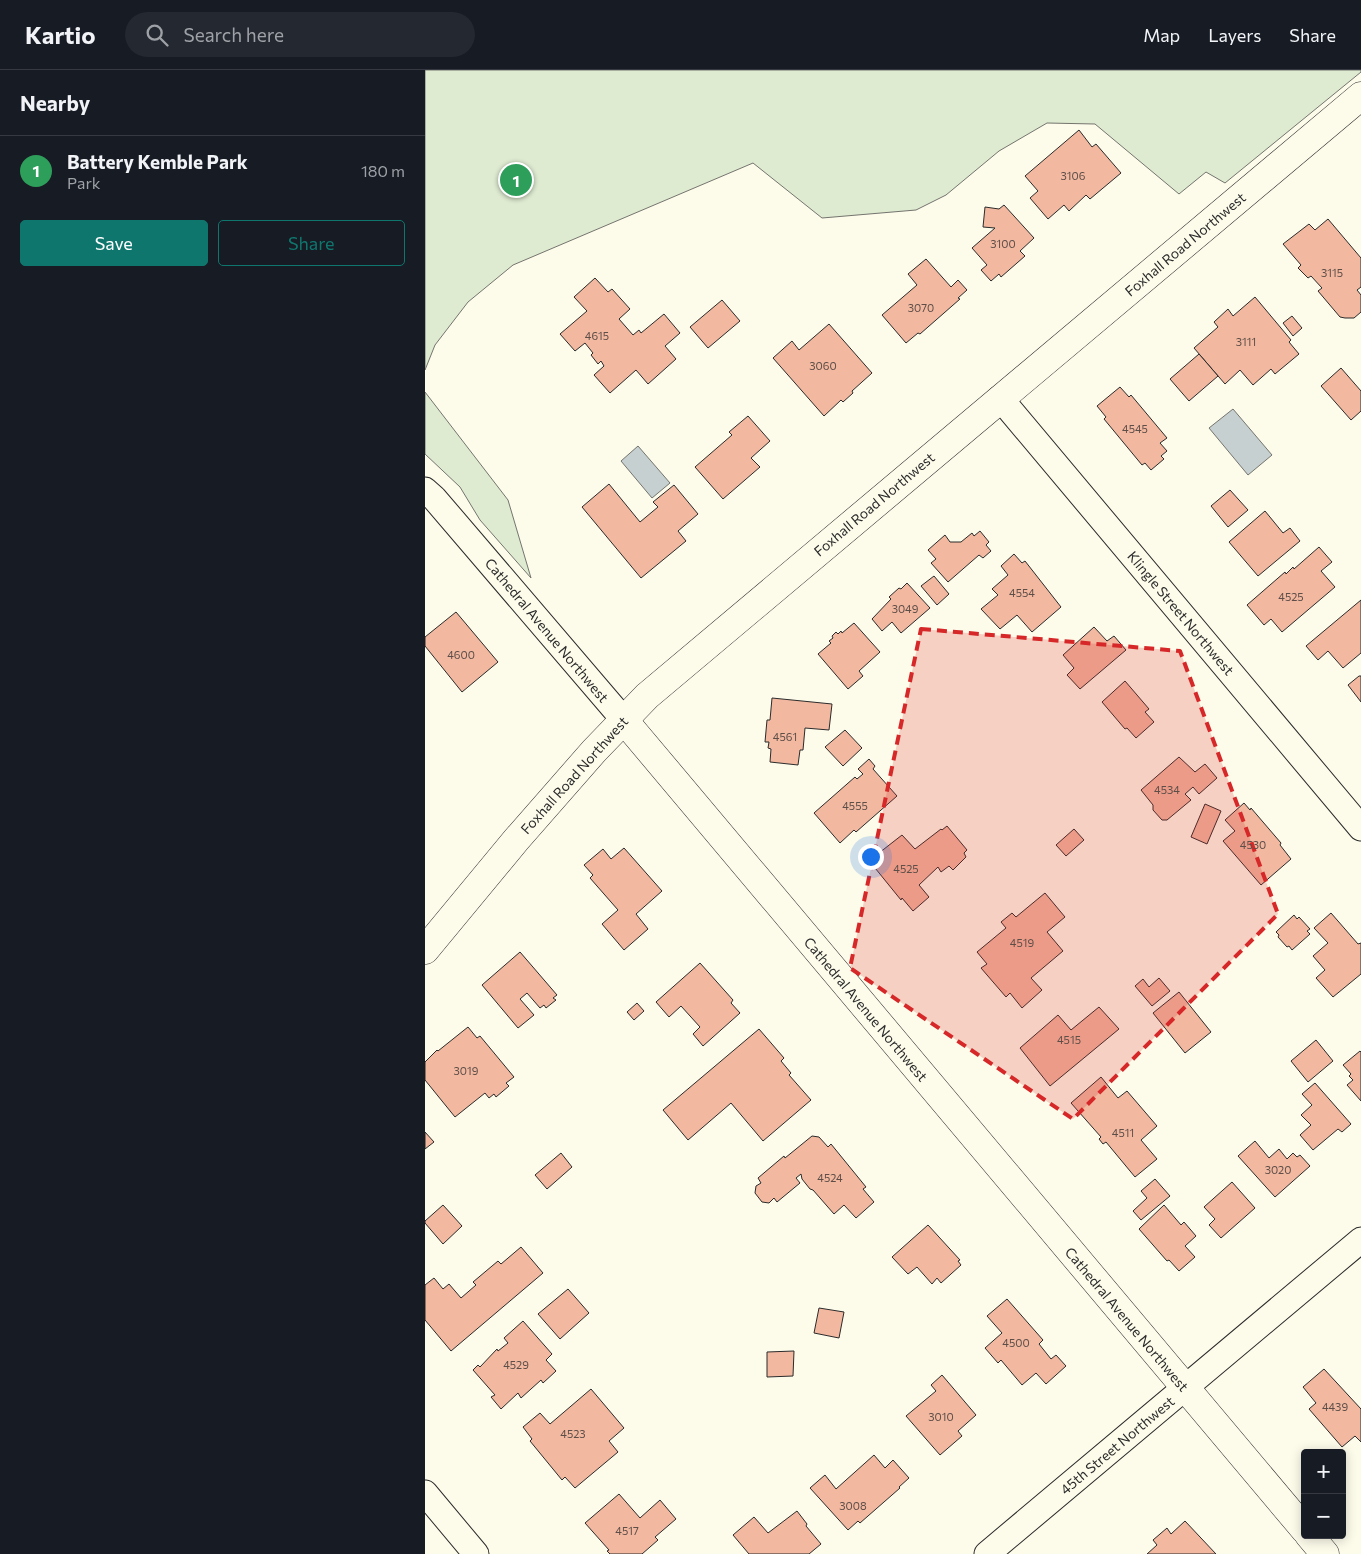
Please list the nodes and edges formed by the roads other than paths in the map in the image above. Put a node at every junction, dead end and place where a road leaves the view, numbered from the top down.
1 (1361, 96) edge
2 (1001, 398) junction
3 (425, 490) edge
4 (623, 719) junction
5 (1361, 828) edge
6 (425, 950) edge
7 (1361, 1240) edge
8 (1185, 1387) junction
9 (425, 1493) edge
10 (1301, 1525) edge
11 (1312, 1539) edge
12 (475, 1554) edge
13 (987, 1554) edge
14 (1325, 1554) edge

1 - 2 main road, Foxhall Road Northwest
2 - 4 main road, Foxhall Road Northwest
2 - 5 street, Klingle Street Northwest
3 - 4 street, Cathedral Avenue Northwest
4 - 6 main road, Foxhall Road Northwest
4 - 8 main road, Cathedral Avenue Northwest
7 - 8 street, 45th Street Northwest
8 - 10 main road, Cathedral Avenue Northwest
8 - 13 street, 45th Street Northwest
9 - 12 street
11 - 14 main road

